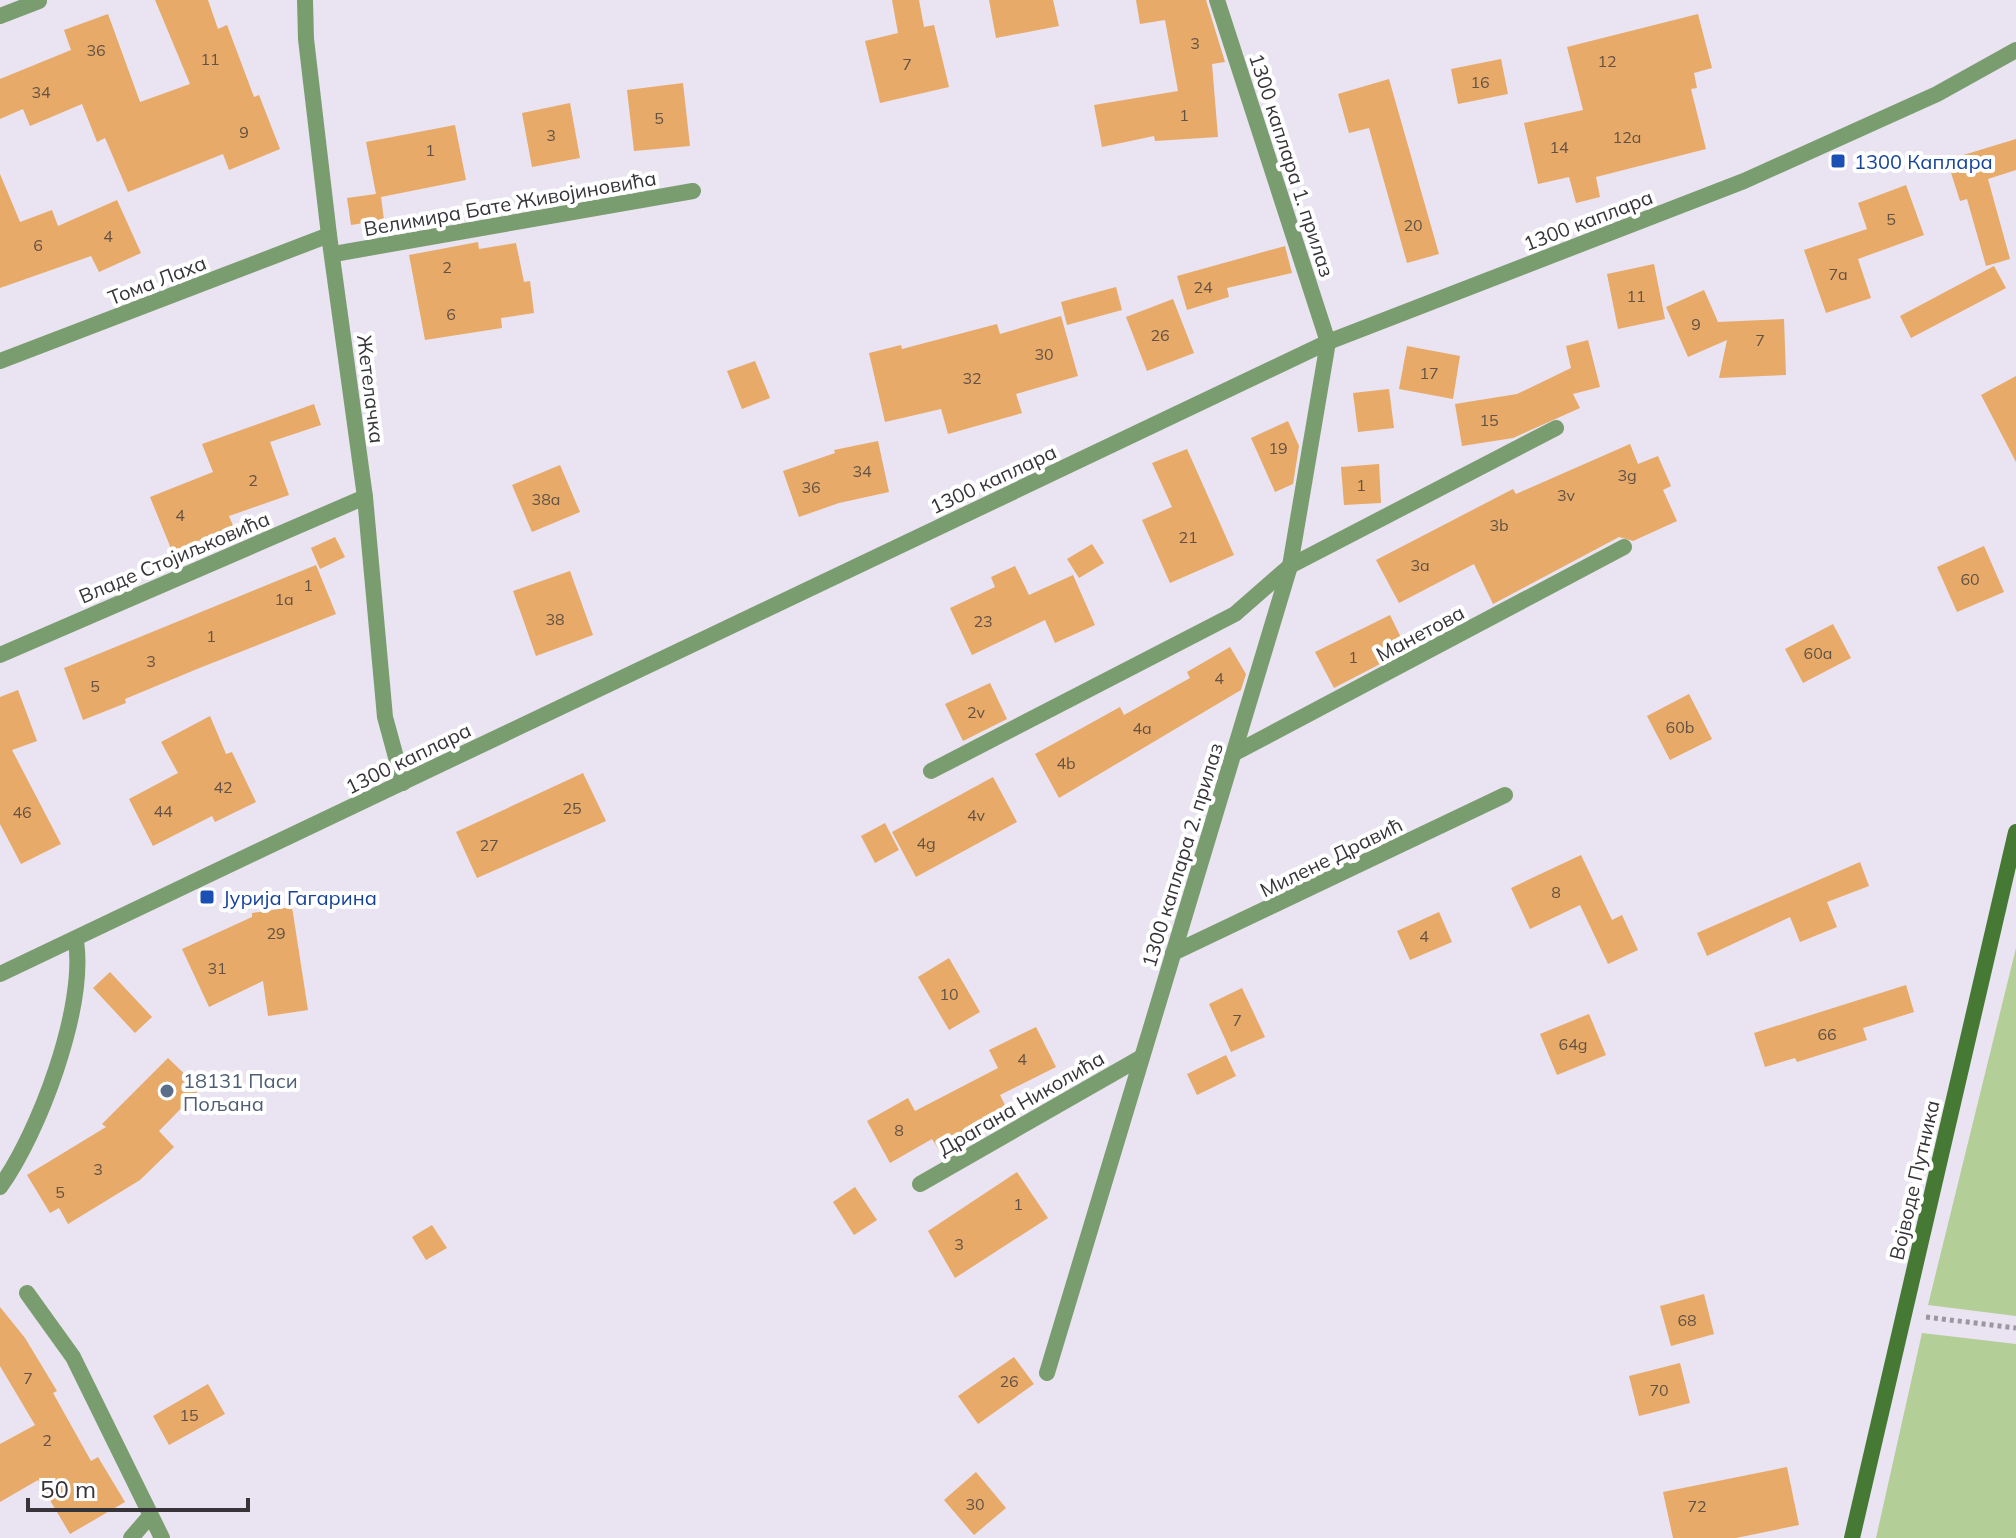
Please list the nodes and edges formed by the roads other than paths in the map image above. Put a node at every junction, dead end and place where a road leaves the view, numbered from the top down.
1 (305, 0) edge
2 (1217, 0) edge
3 (39, 1) edge
4 (0, 16) edge
5 (2016, 50) edge
6 (693, 191) dead end
7 (329, 235) junction
8 (334, 254) junction
9 (1328, 342) junction
10 (0, 361) edge
11 (1556, 428) dead end
12 (365, 497) junction
13 (1624, 547) dead end
14 (1290, 566) junction
15 (0, 655) edge
16 (1233, 754) junction
17 (931, 771) dead end
18 (403, 783) junction
19 (1505, 795) dead end
20 (2016, 832) edge
21 (76, 941) junction
22 (1173, 953) junction
23 (0, 974) edge
24 (1142, 1057) junction
25 (920, 1184) dead end
26 (0, 1187) edge
27 (27, 1293) dead end
28 (1047, 1373) dead end
29 (150, 1516) junction
30 (131, 1538) edge
31 (162, 1538) edge
32 (1852, 1538) edge

1 - 7 street, Жетелачка
2 - 9 street, 1300 каплара 1. прилаз
3 - 4 street
5 - 9 street, 1300 каплара
6 - 8 street, Велимира Бате Живојиновића
7 - 8 street, Жетелачка
7 - 10 street, Тома Лаха
8 - 12 street, Жетелачка
9 - 14 street, 1300 каплара 2. прилаз
9 - 18 street, 1300 каплара
11 - 14 street
12 - 15 street, Владе Стојиљковића
12 - 18 street, Жетелачка
13 - 16 street, Манетова
14 - 16 street, 1300 каплара 2. прилаз
14 - 17 street
16 - 22 street, 1300 каплара 2. прилаз
18 - 21 street, 1300 каплара
19 - 22 street, Милене Дравић
20 - 32 street, Војводе Путника
21 - 23 street, 1300 каплара
21 - 26 street
22 - 24 street, 1300 каплара 2. прилаз
24 - 25 street, Драгана Николића
24 - 28 street, 1300 каплара 2. прилаз
27 - 29 street
29 - 30 street
29 - 31 street

